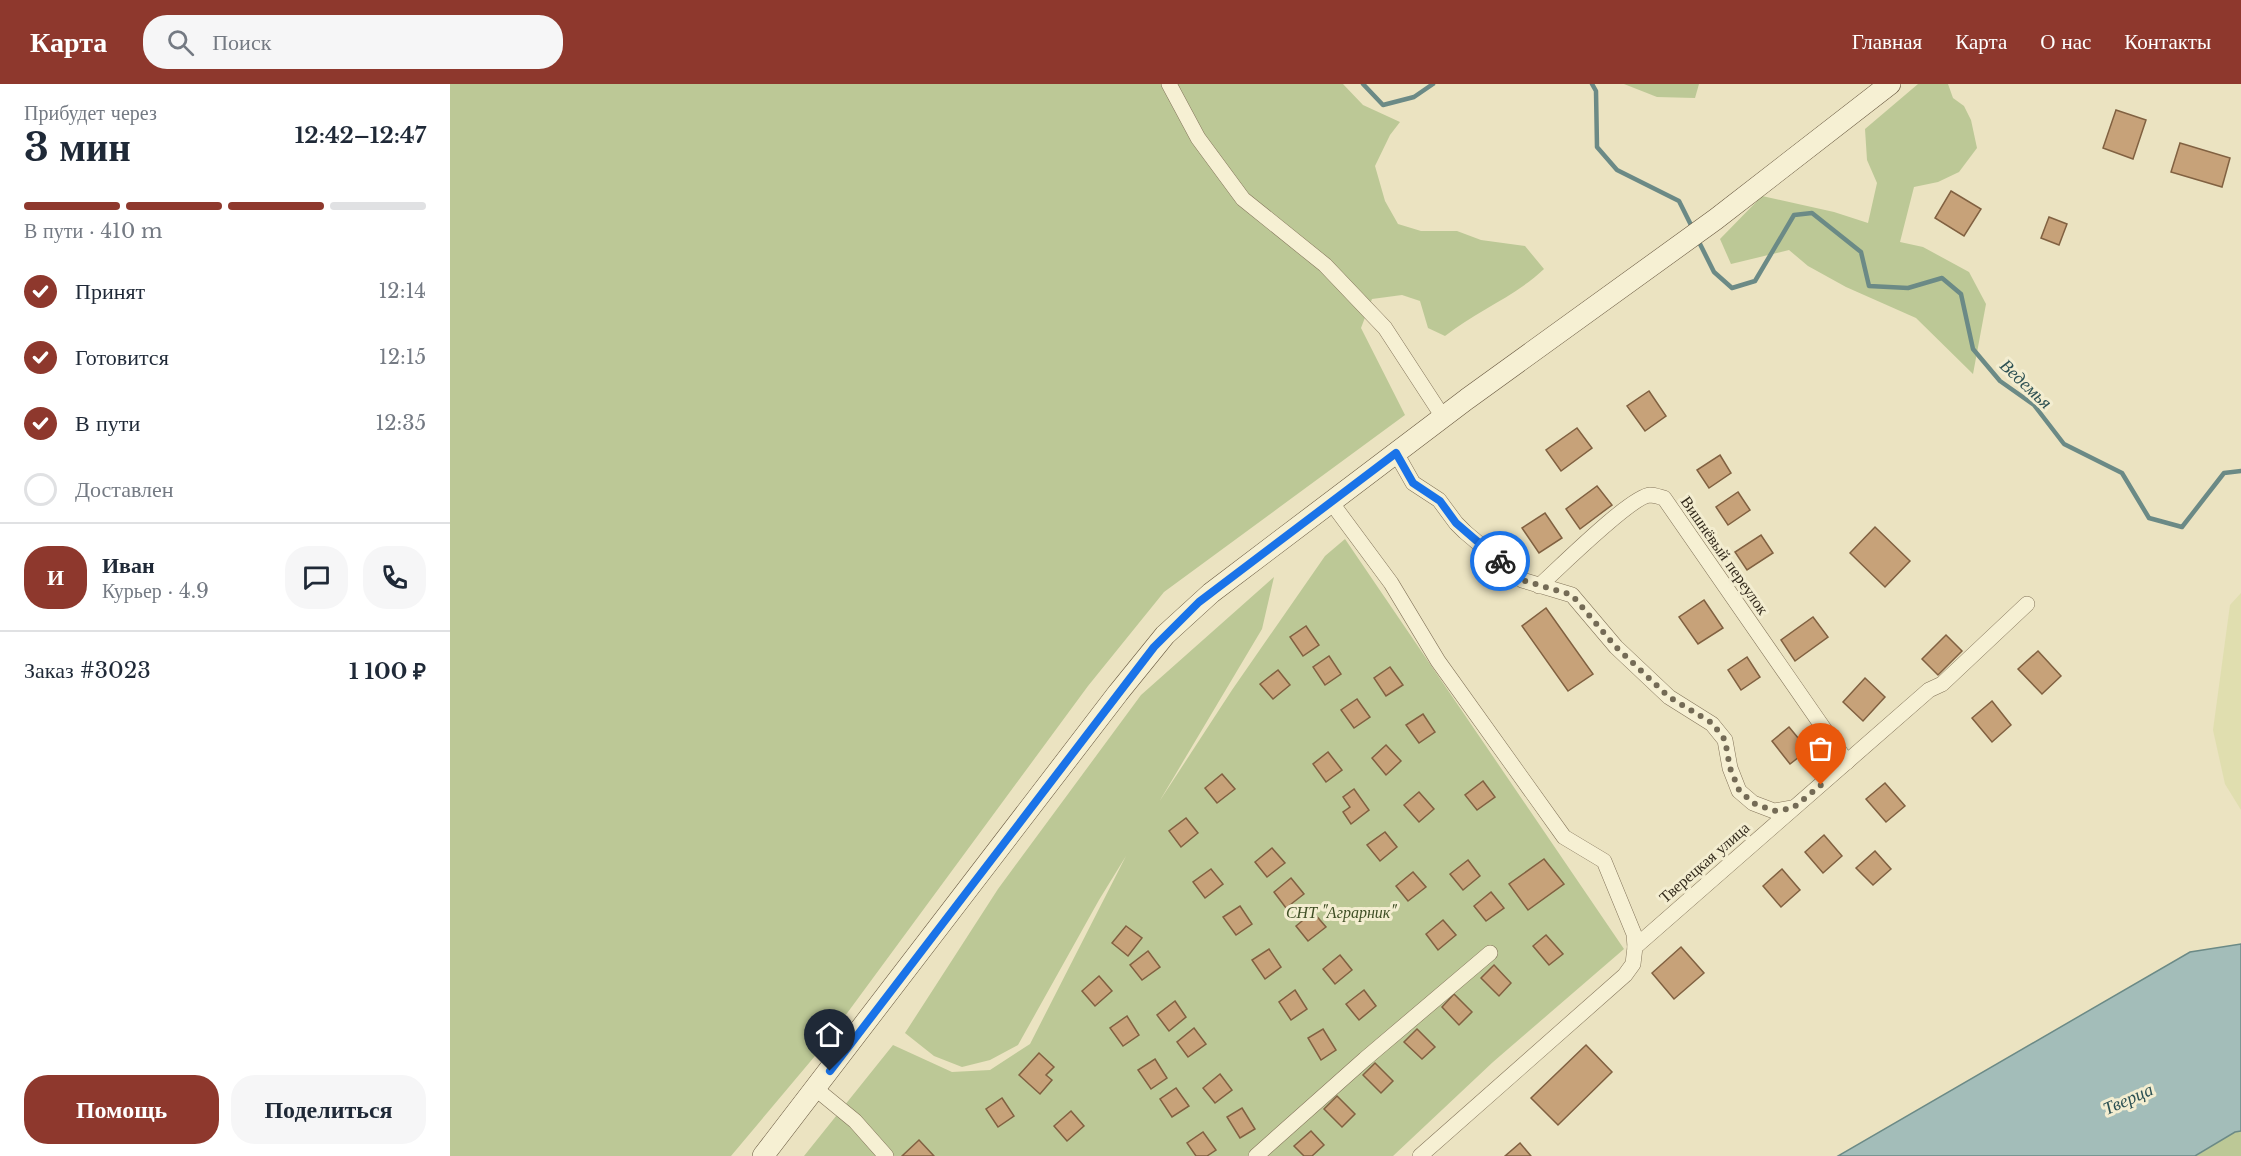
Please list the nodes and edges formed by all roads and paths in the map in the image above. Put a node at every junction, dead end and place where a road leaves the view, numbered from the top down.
1 (1169, 84) edge
2 (1890, 84) edge
3 (1443, 417) junction
4 (1396, 453) junction
5 (1331, 502) junction
6 (1539, 586) junction
7 (2027, 604) dead end
8 (1847, 762) junction
9 (1793, 808) junction
10 (1635, 947) junction
11 (1490, 953) dead end
12 (816, 1089) junction
13 (763, 1156) edge
14 (886, 1156) edge
15 (1256, 1156) edge
16 (1420, 1156) edge

1 - 3 street
2 - 3 main road
3 - 4 main road
4 - 5 main road
4 - 6 street
5 - 10 street
5 - 12 main road
6 - 8 street, Вишнёвый переулок
6 - 9 street
7 - 8 street, Тверецкая улица
8 - 9 street, Тверецкая улица
9 - 10 street, Тверецкая улица
10 - 16 street, Тверецкая улица
11 - 15 street
12 - 13 main road
12 - 14 street

